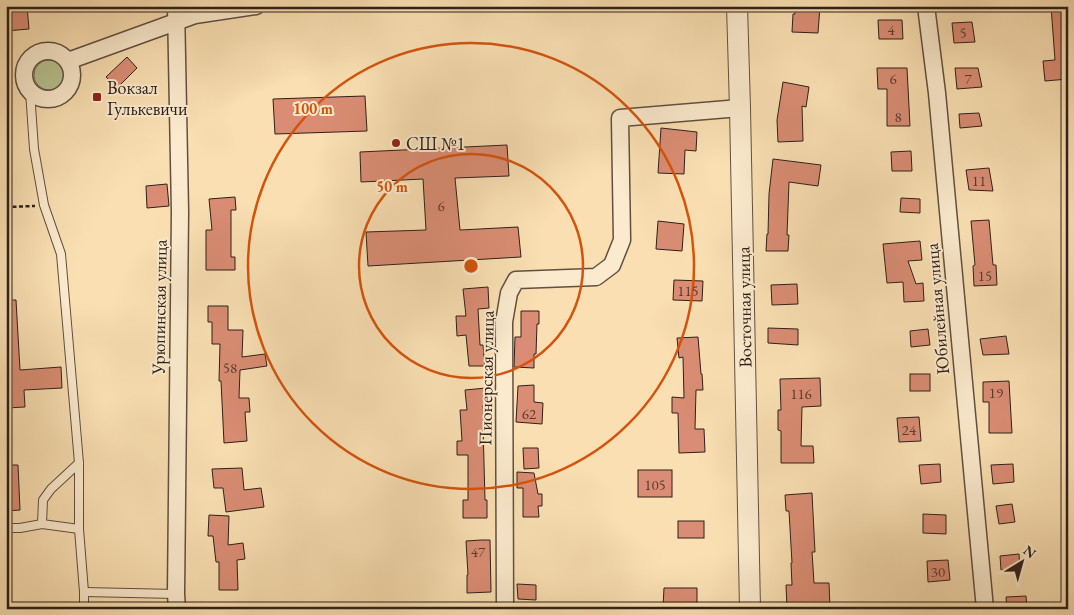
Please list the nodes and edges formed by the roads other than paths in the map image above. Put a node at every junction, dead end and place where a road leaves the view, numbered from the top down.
1 (256, 6) edge
2 (737, 6) edge
3 (926, 6) edge
4 (176, 14) edge
5 (68, 61) junction
6 (30, 91) junction
7 (740, 108) junction
8 (79, 464) junction
9 (42, 524) junction
10 (6, 528) edge
11 (79, 529) junction
12 (84, 592) junction
13 (176, 601) edge
14 (84, 609) edge
15 (505, 609) edge
16 (750, 609) edge
17 (985, 609) edge

1 - 4 street
2 - 7 street, Восточная улица
3 - 17 street, Юбилейная улица
4 - 5 street
4 - 13 street, Урюпинская улица
5 - 6 street
5 - 6 street
6 - 8 lane
7 - 15 street, Пионерская улица
7 - 16 street, Восточная улица
8 - 9 lane
8 - 11 lane
9 - 10 lane
9 - 11 lane
11 - 12 lane
12 - 13 lane
12 - 14 lane

